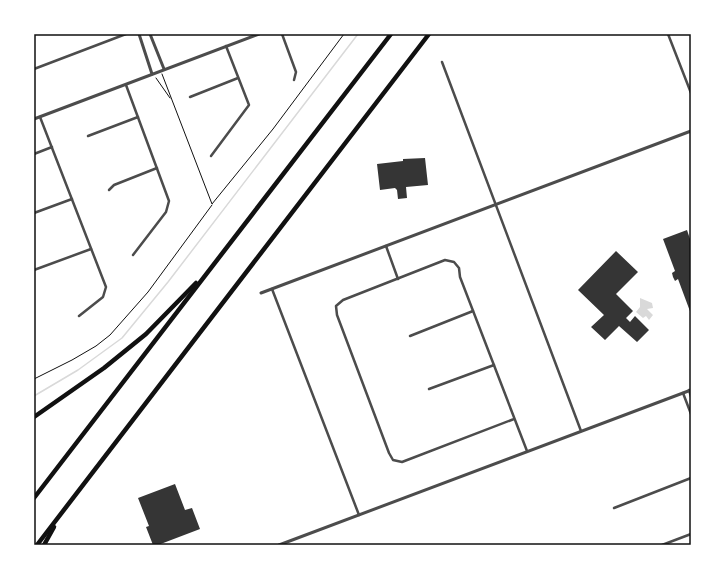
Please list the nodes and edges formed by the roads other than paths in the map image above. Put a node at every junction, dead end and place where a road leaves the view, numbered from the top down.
1 (126, 34) edge
2 (138, 34) edge
3 (150, 34) edge
4 (259, 34) edge
5 (282, 34) edge
6 (391, 34) edge
7 (429, 34) edge
8 (668, 34) edge
9 (226, 46) junction
10 (442, 62) dead end
11 (34, 69) edge
12 (163, 70) junction
13 (152, 74) junction
14 (238, 78) junction
15 (294, 80) dead end
16 (126, 85) junction
17 (691, 93) edge
18 (190, 97) dead end
19 (40, 117) junction
20 (138, 117) junction
21 (34, 119) edge
22 (691, 131) edge
23 (88, 136) dead end
24 (52, 147) junction
25 (34, 154) edge
26 (211, 156) dead end
27 (157, 168) junction
28 (109, 190) dead end
29 (72, 199) junction
30 (496, 204) junction
31 (34, 213) edge
32 (386, 246) junction
33 (92, 249) junction
34 (133, 255) dead end
35 (210, 269) junction
36 (34, 270) edge
37 (398, 279) junction
38 (272, 289) junction
39 (261, 293) dead end
40 (473, 311) junction
41 (79, 316) dead end
42 (410, 336) dead end
43 (494, 365) junction
44 (429, 390) dead end
45 (690, 390) edge
46 (683, 393) junction
47 (691, 396) edge
48 (691, 414) edge
49 (34, 417) edge
50 (514, 418) junction
51 (581, 431) junction
52 (527, 451) junction
53 (691, 478) edge
54 (34, 498) edge
55 (614, 508) dead end
56 (61, 514) junction
57 (359, 515) junction
58 (691, 534) edge
59 (37, 545) edge
60 (44, 545) edge
61 (279, 545) edge
62 (662, 545) edge

1 - 11 street
2 - 13 street
3 - 12 street
4 - 9 street
5 - 15 street
6 - 35 highway
7 - 56 highway
8 - 17 street
9 - 12 street
9 - 14 street
10 - 30 street
12 - 13 street
13 - 16 street
14 - 18 street
14 - 26 street
16 - 19 street
16 - 20 street
19 - 21 street
19 - 24 street
20 - 23 street
20 - 27 street
22 - 30 street
24 - 25 street
24 - 29 street
27 - 28 street
27 - 34 street
29 - 31 street
29 - 33 street
30 - 32 street
30 - 51 street
32 - 37 street
32 - 38 street
33 - 36 street
33 - 41 street
35 - 49 highway
35 - 54 highway
37 - 40 street
37 - 50 street
38 - 39 street
38 - 57 street
40 - 42 street
40 - 43 street
43 - 44 street
43 - 50 street
45 - 46 street
45 - 47 street
46 - 48 street
46 - 51 street
50 - 52 street
51 - 52 street
52 - 57 street
53 - 55 street
56 - 59 highway
56 - 60 highway
57 - 61 street
58 - 62 street

